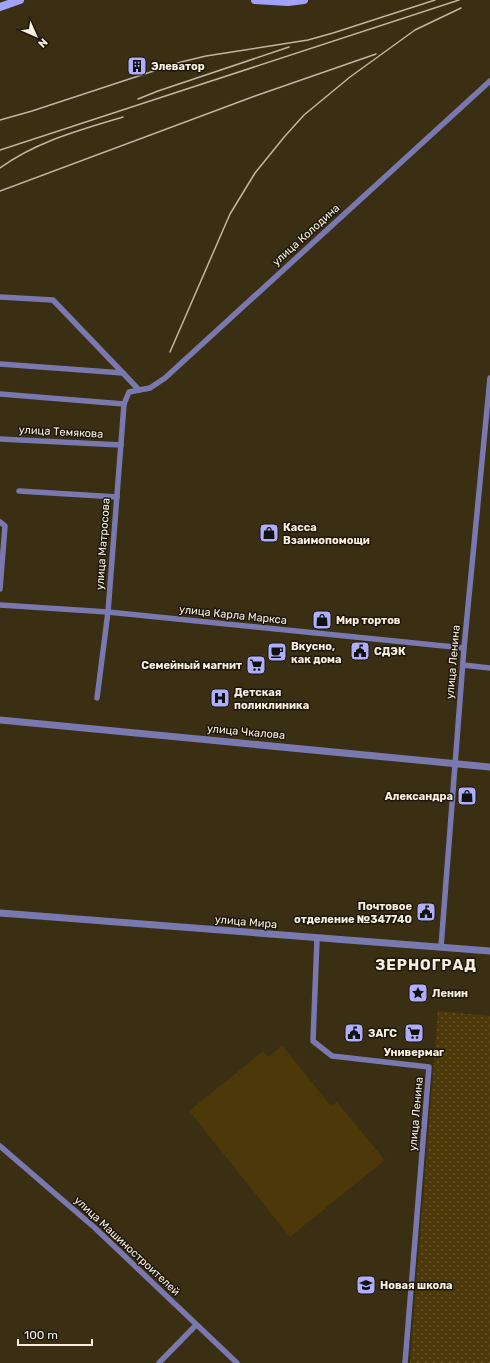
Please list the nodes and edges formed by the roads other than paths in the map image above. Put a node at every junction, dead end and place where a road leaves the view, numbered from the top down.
1 (20, 0) edge
2 (255, 0) edge
3 (304, 0) edge
4 (0, 7) edge
5 (490, 81) edge
6 (0, 297) edge
7 (0, 364) edge
8 (124, 373) junction
9 (490, 378) edge
10 (139, 390) junction
11 (129, 392) joint
12 (0, 394) edge
13 (124, 404) junction
14 (0, 439) edge
15 (120, 445) junction
16 (19, 491) dead end
17 (117, 496) junction
18 (0, 522) edge
19 (0, 589) edge
20 (0, 605) edge
21 (108, 612) junction
22 (464, 648) junction
23 (463, 665) junction
24 (490, 668) edge
25 (97, 698) dead end
26 (0, 720) edge
27 (454, 763) junction
28 (490, 767) edge
29 (0, 913) edge
30 (317, 939) junction
31 (441, 947) junction
32 (490, 951) edge
33 (0, 1146) edge
34 (196, 1325) junction
35 (159, 1363) edge
36 (237, 1363) edge
37 (405, 1363) edge

1 - 4 main road
2 - 3 main road
5 - 10 street, улица Колодина
6 - 8 street
7 - 8 street
8 - 10 street
9 - 22 street, улица Ленина
10 - 11 street, улица Колодина
11 - 13 street, улица Матросова
12 - 13 street
13 - 15 street, улица Матросова
14 - 15 street, улица Темякова
15 - 17 street, улица Матросова
16 - 17 street
17 - 21 street, улица Матросова
18 - 19 street
20 - 21 street, улица Карла Маркса
21 - 22 street, улица Карла Маркса
21 - 25 street, улица Матросова
22 - 23 street, улица Ленина
23 - 24 street
23 - 27 street, улица Ленина
26 - 27 street, улица Чкалова
27 - 28 street, улица Чкалова
27 - 31 street, улица Ленина
29 - 30 street, улица Мира
30 - 31 street, улица Мира
30 - 37 street, улица Ленина
31 - 32 street, улица Мира
33 - 34 street, улица Машиностроителей
34 - 35 street
34 - 36 street, улица Машиностроителей

